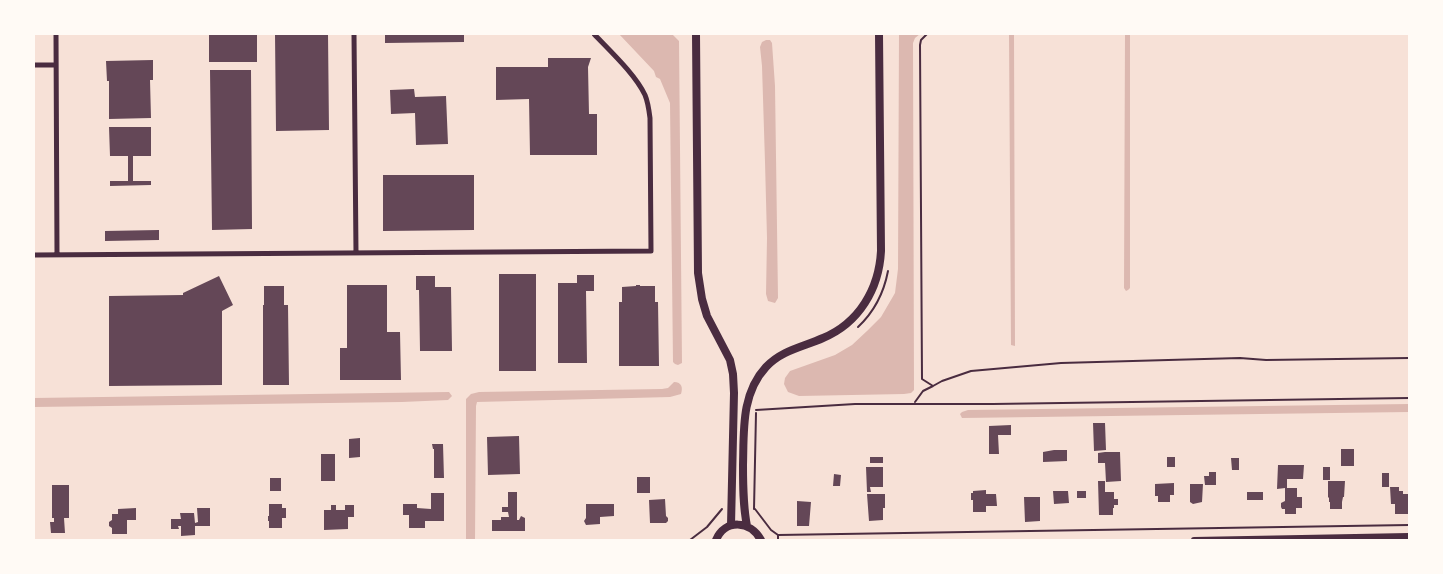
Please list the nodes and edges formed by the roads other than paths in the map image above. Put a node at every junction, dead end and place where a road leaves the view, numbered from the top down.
1 (56, 34) edge
2 (354, 34) edge
3 (594, 34) edge
4 (696, 34) edge
5 (879, 34) edge
6 (56, 64) junction
7 (34, 65) edge
8 (356, 253) junction
9 (34, 255) edge
10 (57, 255) junction
11 (732, 525) junction
12 (746, 526) junction
13 (1409, 536) edge
14 (716, 540) edge
15 (760, 540) edge
16 (1194, 540) edge

1 - 6 street
2 - 8 street
3 - 8 street
4 - 11 main road
5 - 12 main road
6 - 7 street
6 - 10 street
8 - 10 street
9 - 10 street
11 - 12 main road
11 - 14 main road
12 - 15 main road
13 - 16 street

